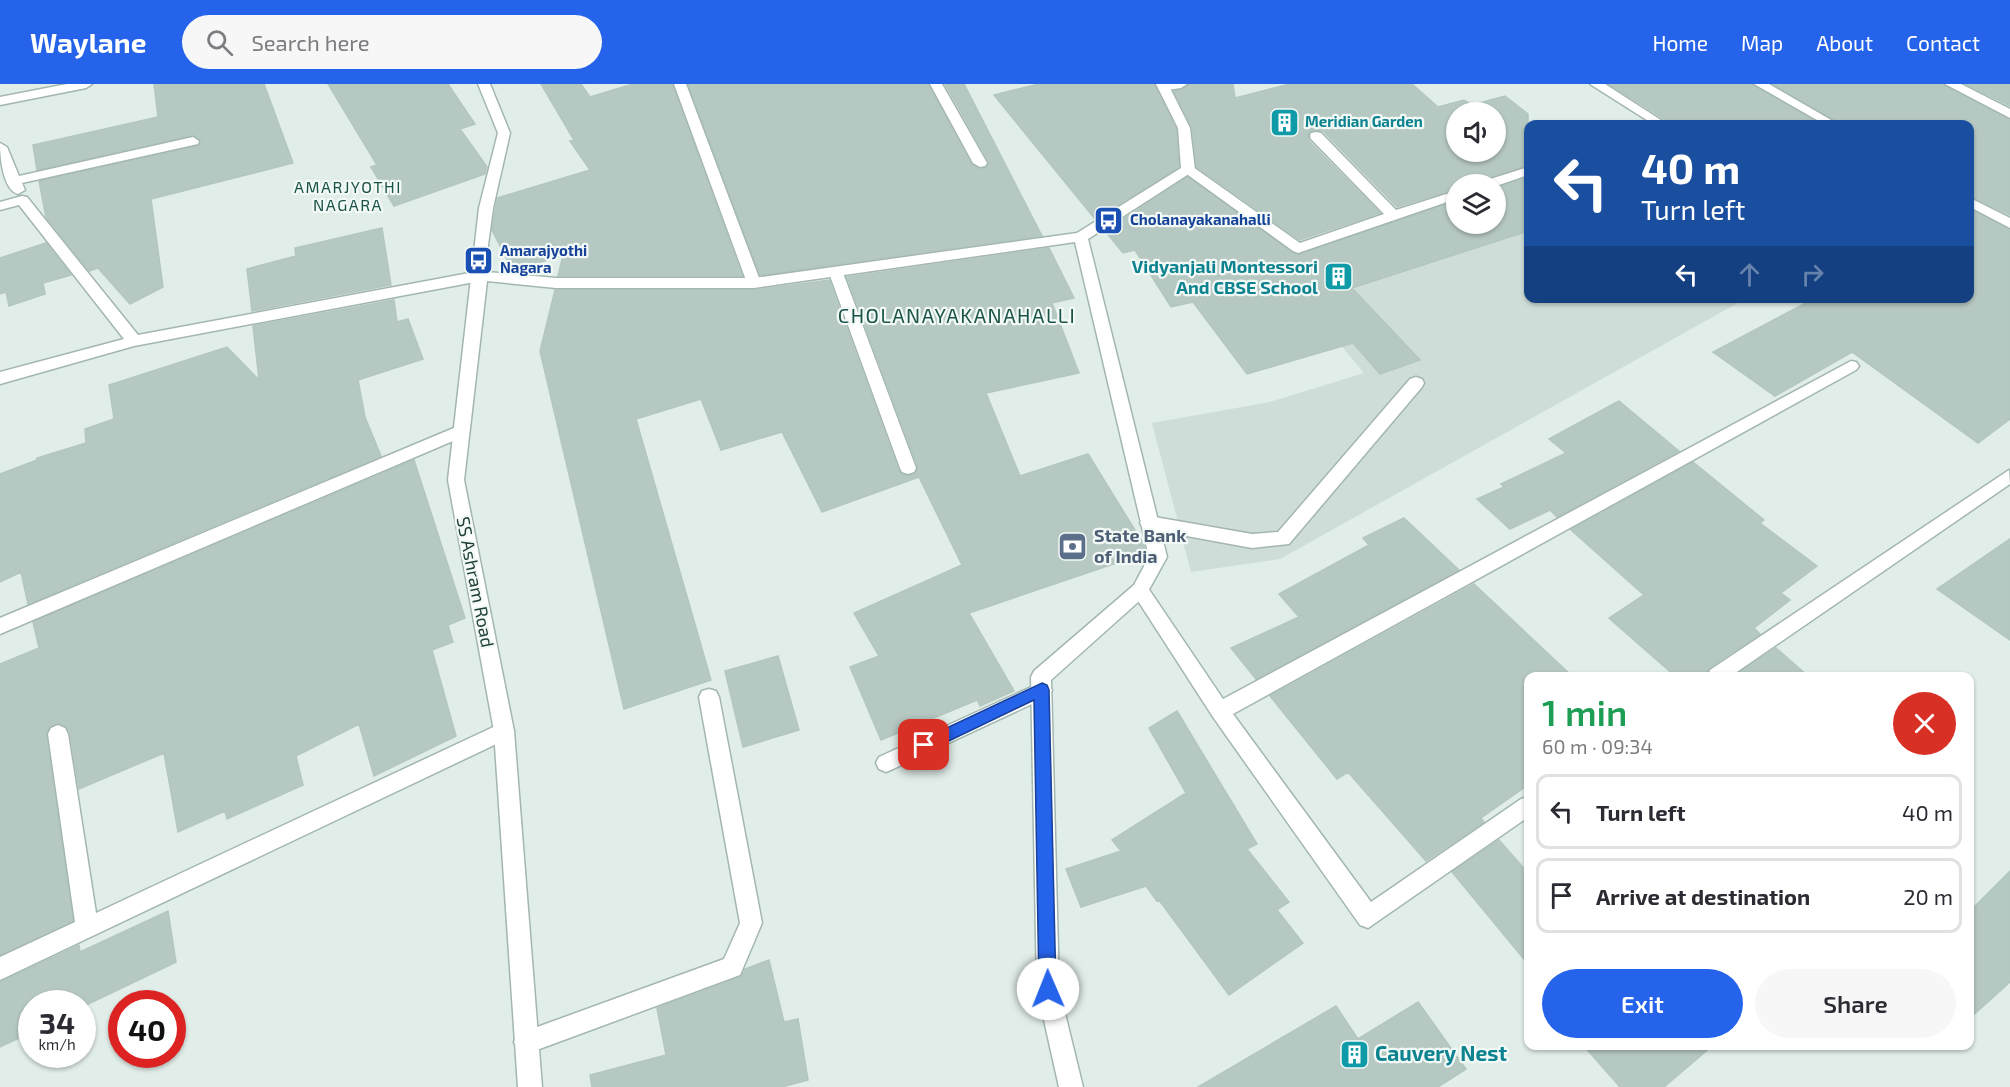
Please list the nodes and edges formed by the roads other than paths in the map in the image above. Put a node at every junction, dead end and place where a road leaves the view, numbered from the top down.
1 (86, 84) edge
2 (484, 84) edge
3 (680, 84) edge
4 (936, 84) edge
5 (1596, 84) edge
6 (1760, 84) edge
7 (1951, 84) edge
8 (1169, 85) edge
9 (0, 101) edge
10 (2010, 114) edge
11 (1654, 120) edge
12 (1825, 120) edge
13 (1316, 136) dead end
14 (193, 141) dead end
15 (0, 147) edge
16 (980, 164) dead end
17 (1188, 170) junction
18 (1524, 172) edge
19 (1506, 178) edge
20 (14, 181) junction
21 (1446, 198) edge
22 (22, 200) junction
23 (1974, 204) edge
24 (0, 206) edge
25 (1394, 216) junction
26 (2010, 225) edge
27 (1081, 237) junction
28 (836, 273) junction
29 (480, 276) junction
30 (754, 283) junction
31 (134, 341) junction
32 (1851, 366) dead end
33 (0, 378) edge
34 (1416, 383) dead end
35 (461, 431) junction
36 (908, 468) dead end
37 (2009, 476) edge
38 (1149, 524) junction
39 (1140, 590) junction
40 (0, 626) edge
41 (1723, 672) edge
42 (1042, 690) junction
43 (709, 697) dead end
44 (1220, 711) junction
45 (504, 731) junction
46 (58, 734) dead end
47 (886, 763) dead end
48 (1524, 809) edge
49 (87, 928) junction
50 (0, 969) edge
51 (526, 1042) junction
52 (530, 1087) edge
53 (1071, 1087) edge

1 - 9 street
2 - 29 street, SS Ashram Road
3 - 30 street
4 - 16 street
5 - 11 street
6 - 12 street
7 - 10 street
8 - 17 street
13 - 25 street
14 - 20 street
15 - 20 street
17 - 25 street
17 - 27 street
18 - 19 street
20 - 22 street
21 - 25 street
22 - 24 street
22 - 31 street
23 - 26 street
27 - 28 street
27 - 38 street
28 - 30 street
28 - 36 street
29 - 30 street
29 - 31 street
29 - 35 street, SS Ashram Road
31 - 33 street
32 - 44 street
34 - 38 street
35 - 40 street
35 - 45 street, SS Ashram Road
37 - 41 street
38 - 39 street
39 - 42 street
39 - 44 street
42 - 47 street
42 - 53 street
43 - 51 street
44 - 48 street
45 - 49 street
45 - 51 street, SS Ashram Road
46 - 49 street
49 - 50 street
51 - 52 street, SS Ashram Road

